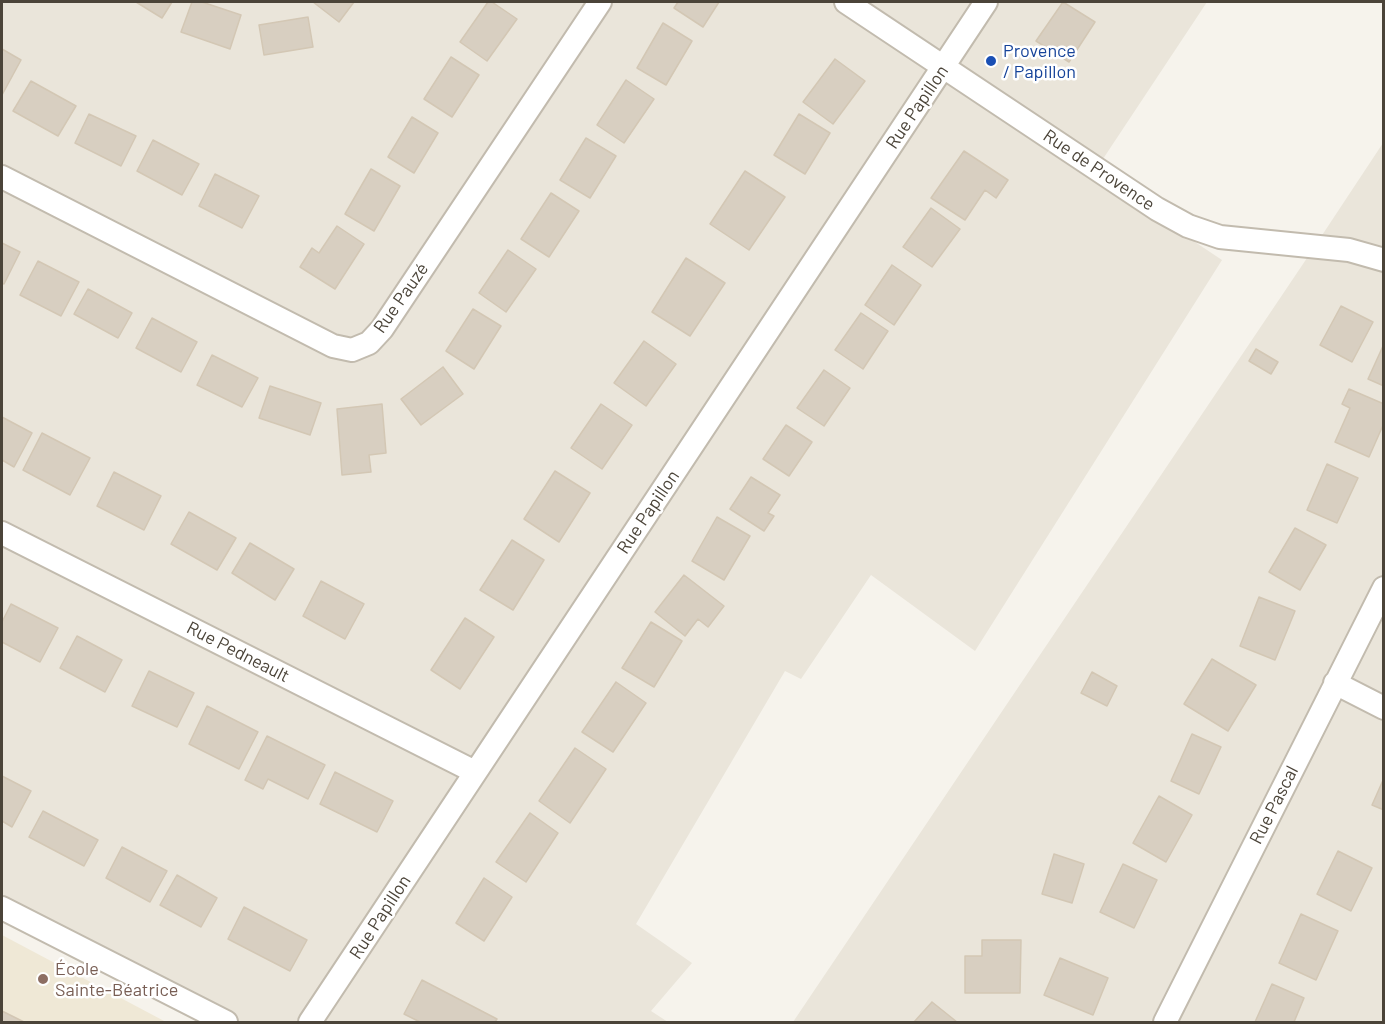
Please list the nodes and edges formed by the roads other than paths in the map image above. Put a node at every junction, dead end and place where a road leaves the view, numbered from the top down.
1 (600, 2) edge
2 (846, 2) edge
3 (986, 2) edge
4 (944, 66) junction
5 (2, 177) edge
6 (1383, 260) edge
7 (2, 533) edge
8 (1383, 588) edge
9 (1335, 683) junction
10 (1383, 708) edge
11 (475, 772) junction
12 (2, 908) edge
13 (226, 1023) edge
14 (310, 1023) edge
15 (1165, 1023) edge

1 - 5 street, Rue Pauzé
2 - 4 street, Rue de Provence
3 - 4 street, Rue Papillon
4 - 6 street, Rue de Provence
4 - 11 street, Rue Papillon
7 - 11 street, Rue Pedneault
8 - 9 street, Rue Pascal
9 - 10 street
9 - 15 street, Rue Pascal
11 - 14 street, Rue Papillon
12 - 13 street

